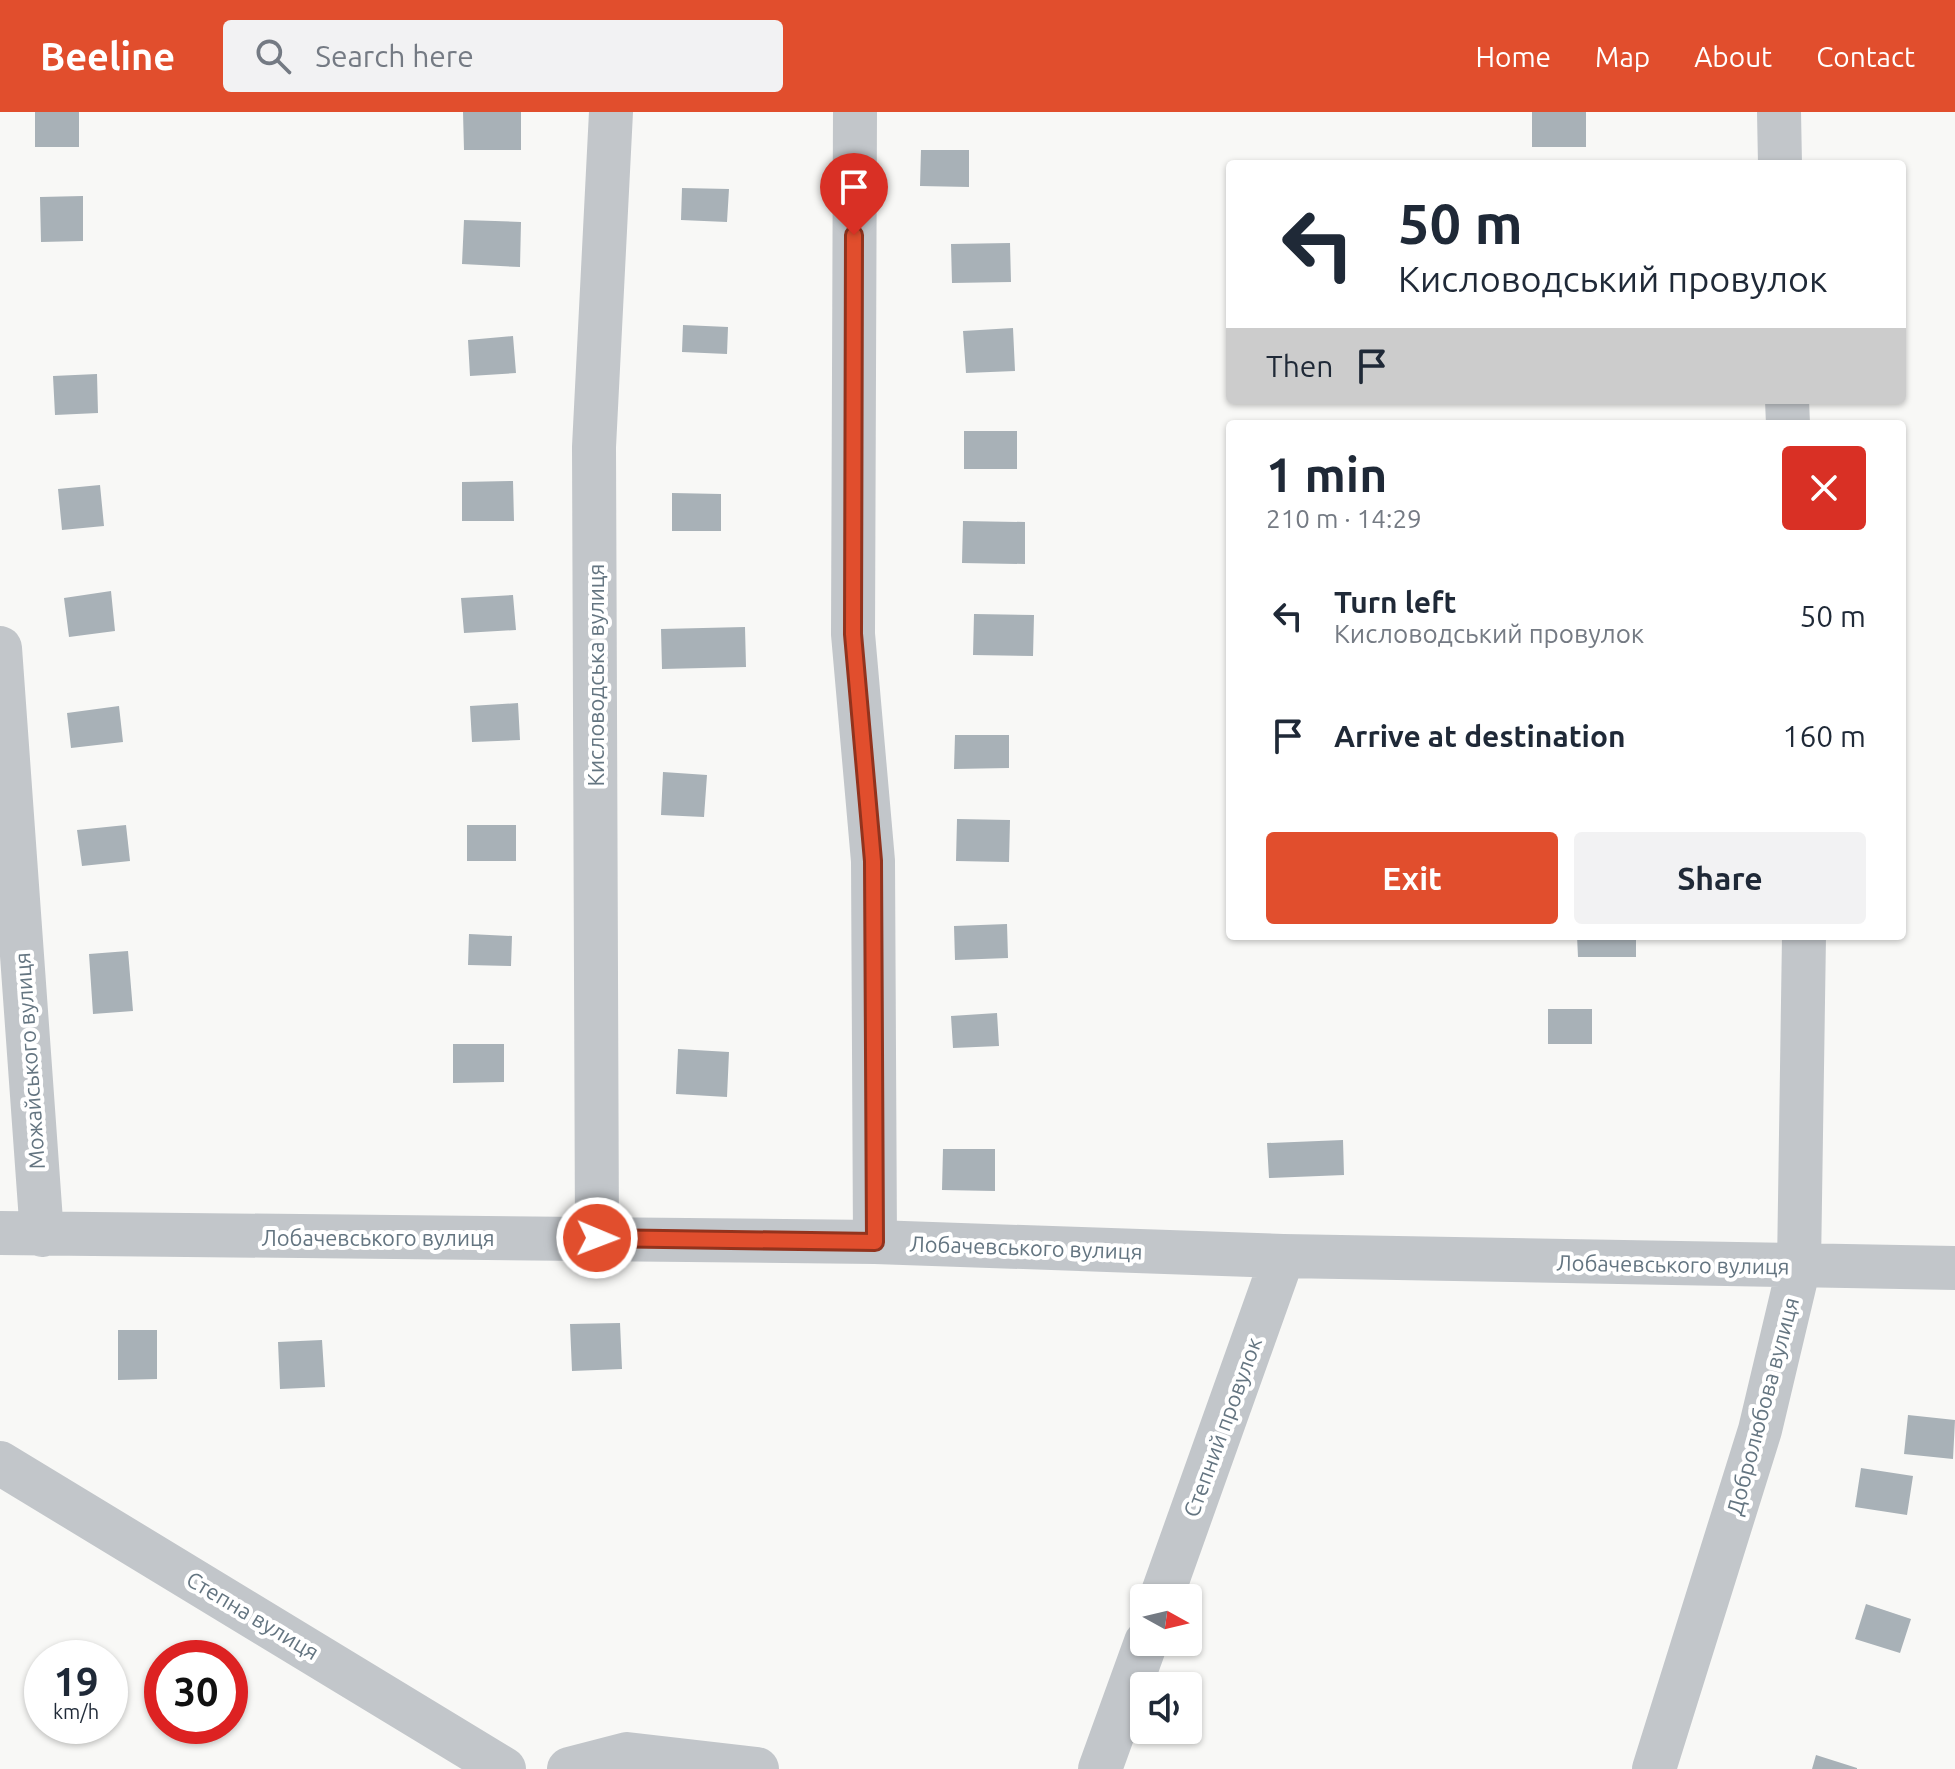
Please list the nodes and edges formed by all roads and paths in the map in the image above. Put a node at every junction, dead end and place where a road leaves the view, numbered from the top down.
1 (611, 112) edge
2 (855, 112) edge
3 (1779, 112) edge
4 (1780, 160) edge
5 (0, 648) edge
6 (1804, 940) edge
7 (21, 1234) edge
8 (597, 1238) junction
9 (875, 1242) junction
10 (1283, 1256) junction
11 (1799, 1266) junction
12 (1955, 1268) edge
13 (0, 1463) edge
14 (1166, 1584) edge
15 (1141, 1656) edge
16 (504, 1769) edge
17 (569, 1769) edge
18 (757, 1769) edge
19 (1100, 1769) edge
20 (1654, 1769) edge

1 - 8 street, Кисловодська вулиця
2 - 9 street
3 - 4 street
5 - 7 street, Можайського вулиця
6 - 11 street, Добролюбова вулиця
7 - 8 street, Лобачевського вулиця
8 - 9 street, Лобачевського вулиця
9 - 10 street, Лобачевського вулиця
10 - 11 street, Лобачевського вулиця
10 - 14 street, Степний провулок
11 - 12 street, Лобачевського вулиця
11 - 20 street, Добролюбова вулиця
13 - 16 street, Степна вулиця
15 - 19 street
17 - 18 street

